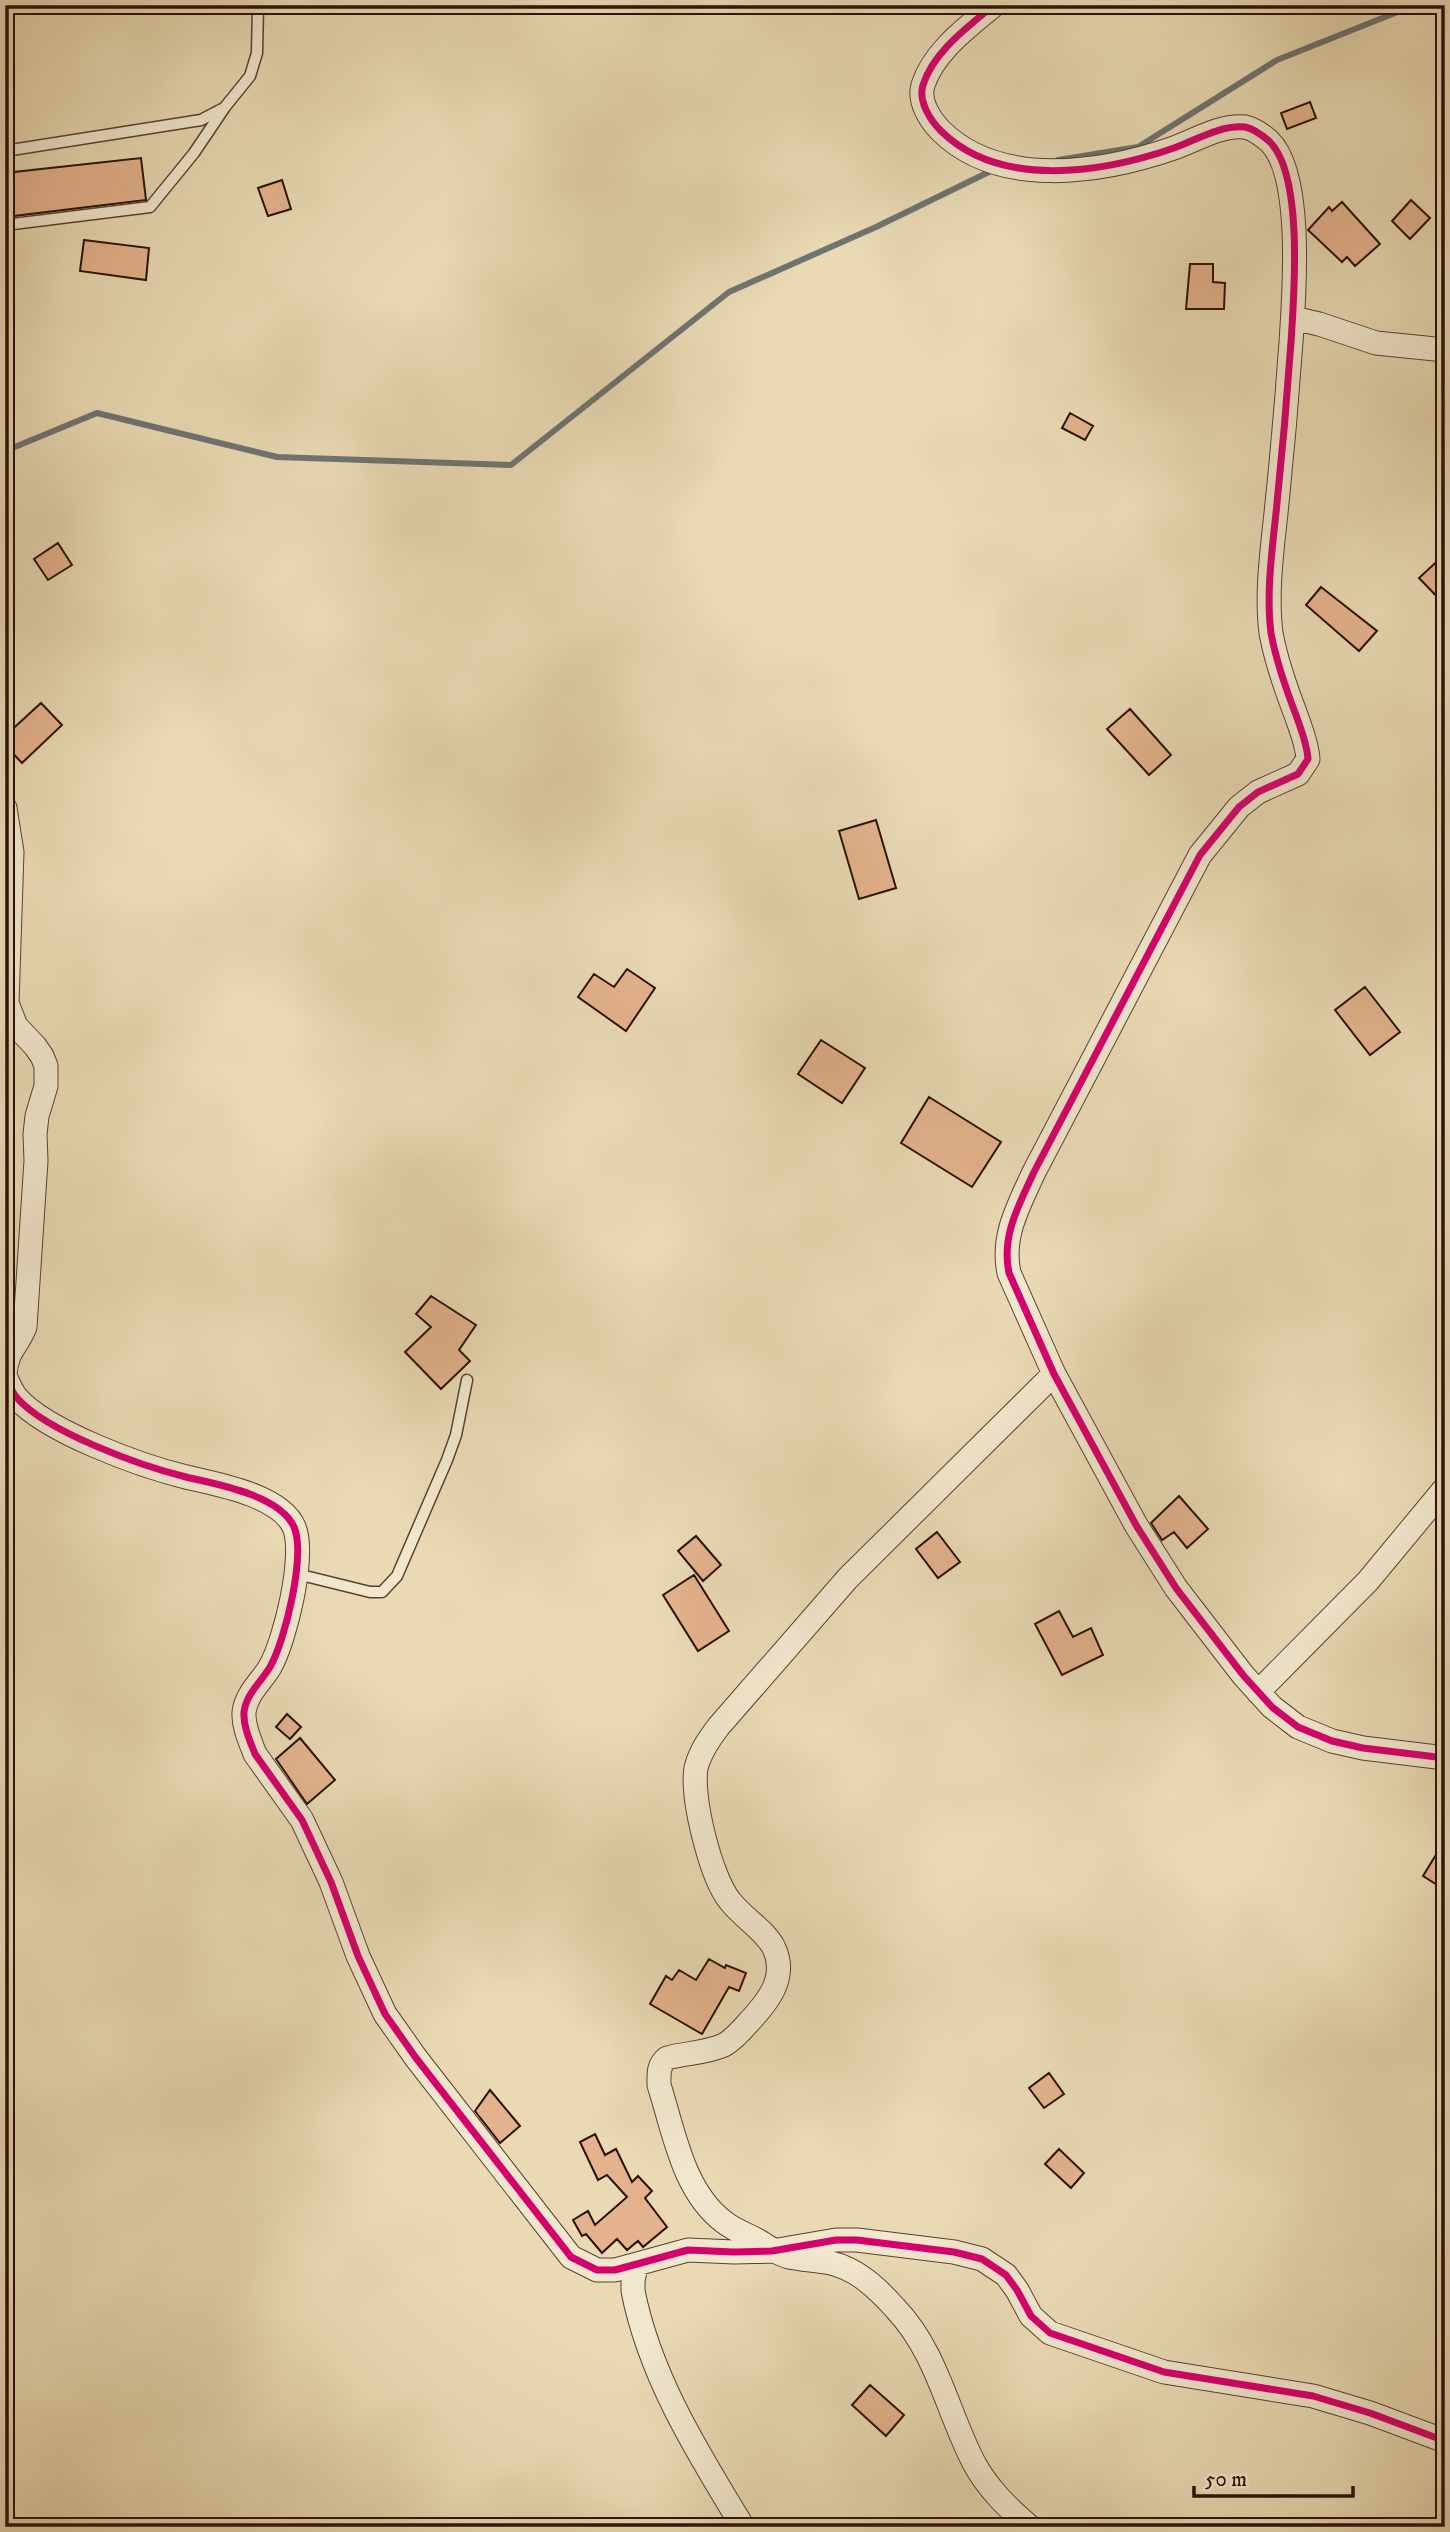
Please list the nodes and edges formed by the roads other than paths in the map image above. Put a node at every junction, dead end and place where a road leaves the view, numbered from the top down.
1 (258, 5) edge
2 (994, 5) edge
3 (225, 107) junction
4 (5, 151) edge
5 (5, 225) edge
6 (1293, 318) junction
7 (1445, 351) edge
8 (5, 808) edge
9 (5, 1374) edge
10 (1054, 1374) junction
11 (467, 1380) dead end
12 (1445, 1488) edge
13 (297, 1574) junction
14 (1258, 1692) junction
15 (1445, 1758) edge
16 (772, 2251) junction
17 (636, 2266) junction
18 (1445, 2441) edge
19 (743, 2527) edge
20 (1030, 2527) edge

1 - 3 lane
2 - 6 street
3 - 4 lane
3 - 5 lane
6 - 7 street
6 - 10 street
8 - 9 street
9 - 13 street
10 - 14 street
10 - 16 street
11 - 13 lane
12 - 14 street
13 - 17 street
14 - 15 street
16 - 17 street
16 - 18 street
16 - 20 street
17 - 19 street

